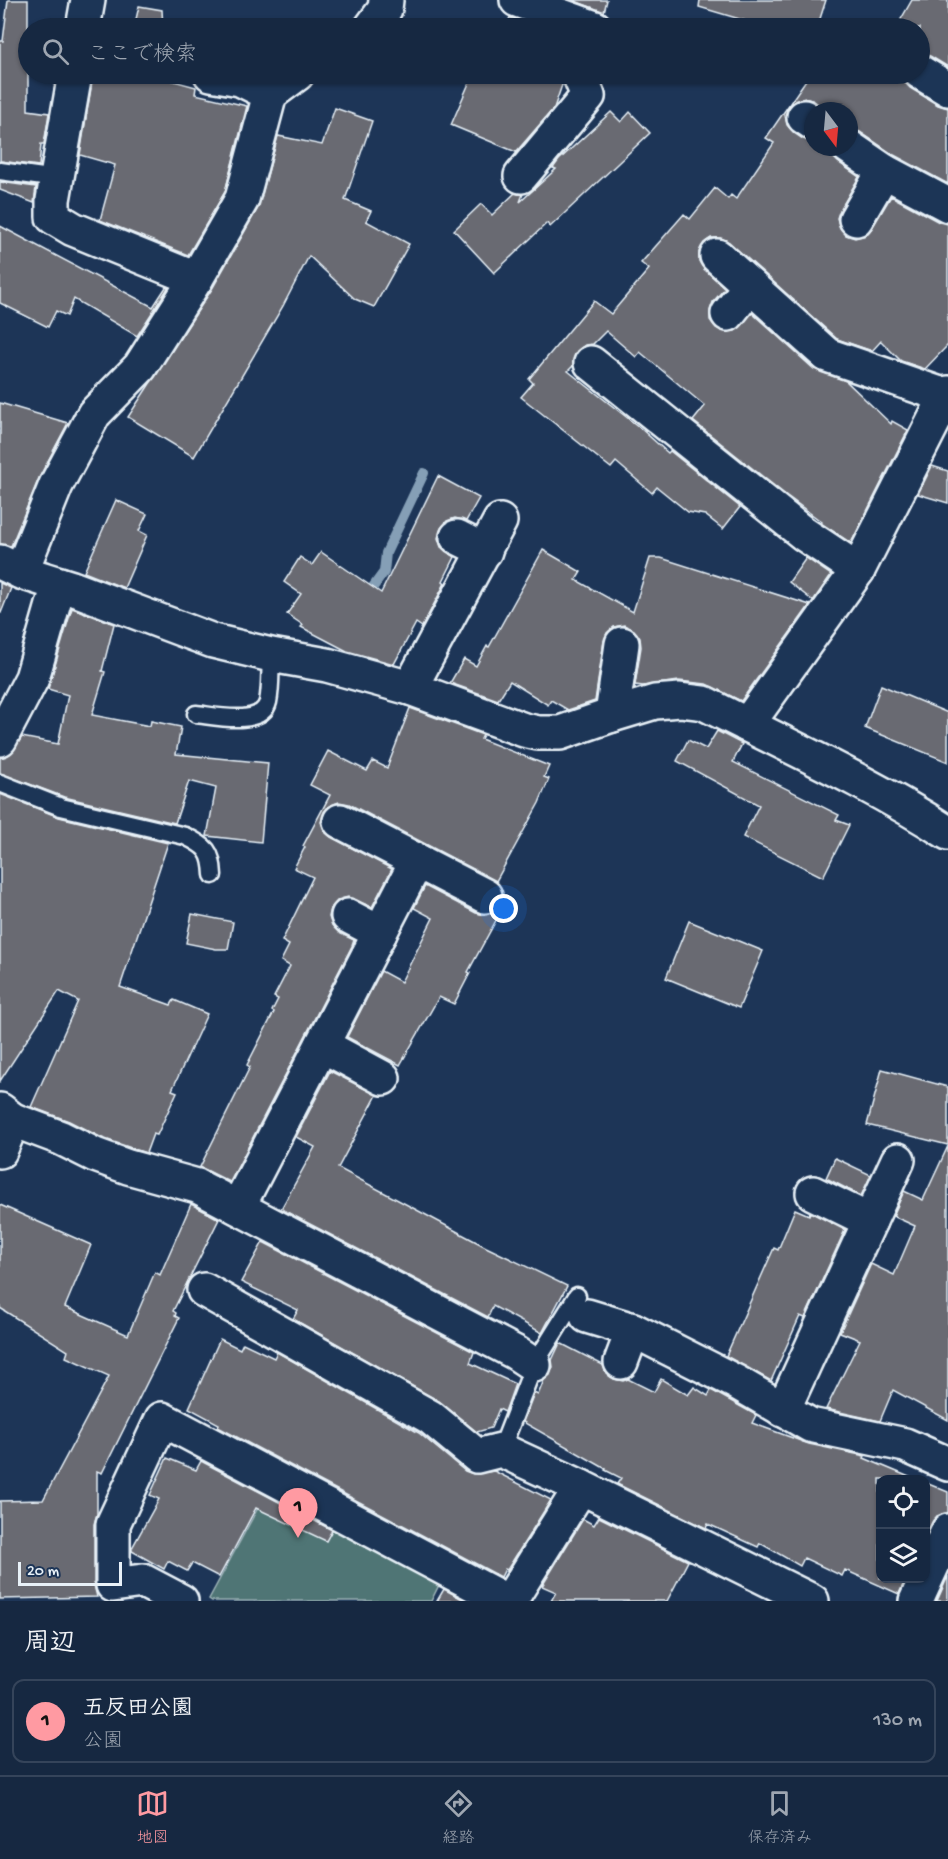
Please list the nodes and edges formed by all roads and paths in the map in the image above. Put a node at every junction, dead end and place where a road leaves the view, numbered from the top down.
1 (88, 0) edge
2 (386, 0) edge
3 (517, 0) edge
4 (85, 18) edge
5 (378, 18) edge
6 (567, 18) edge
7 (930, 78) edge
8 (73, 84) edge
9 (250, 84) edge
10 (284, 84) edge
11 (583, 84) edge
12 (948, 88) edge
13 (270, 94) junction
14 (858, 153) edge
15 (0, 171) edge
16 (884, 171) junction
17 (521, 176) dead end
18 (57, 179) junction
19 (948, 205) edge
20 (856, 219) dead end
21 (717, 256) dead end
22 (196, 279) junction
23 (750, 286) junction
24 (728, 314) dead end
25 (591, 363) dead end
26 (947, 394) edge
27 (936, 442) edge
28 (500, 521) dead end
29 (10, 567) edge
30 (858, 570) junction
31 (59, 584) junction
32 (622, 644) dead end
33 (271, 656) junction
34 (410, 688) junction
35 (196, 714) dead end
36 (612, 715) junction
37 (747, 725) junction
38 (0, 737) edge
39 (0, 783) edge
40 (340, 821) dead end
41 (948, 833) edge
42 (417, 861) junction
43 (213, 875) dead end
44 (485, 896) dead end
45 (348, 916) dead end
46 (380, 933) junction
47 (322, 1045) junction
48 (383, 1078) dead end
49 (7, 1115) edge
50 (0, 1151) edge
51 (898, 1160) dead end
52 (813, 1193) dead end
53 (238, 1207) junction
54 (870, 1221) junction
55 (204, 1290) dead end
56 (582, 1306) joint
57 (633, 1330) junction
58 (621, 1362) dead end
59 (534, 1365) junction
60 (783, 1410) junction
61 (501, 1450) junction
62 (948, 1464) edge
63 (581, 1487) junction
64 (948, 1531) edge
65 (765, 1591) edge
66 (113, 1593) edge
67 (181, 1601) edge
68 (508, 1601) edge
69 (812, 1601) edge
70 (916, 1601) edge

1 - 4 street
2 - 5 street
3 - 6 street
7 - 12 street
8 - 18 street
9 - 13 street
10 - 13 street
11 - 17 street
13 - 22 street
14 - 16 street
15 - 18 lane
16 - 19 street
16 - 20 street
18 - 22 street
21 - 23 street
22 - 29 street
23 - 24 street
23 - 26 street
25 - 30 street
26 - 27 street
27 - 30 street
28 - 34 street
29 - 31 street
30 - 37 street
31 - 33 street
31 - 38 street
32 - 36 street
33 - 34 street
33 - 35 lane
34 - 36 street
36 - 37 street
37 - 41 street
39 - 43 lane
40 - 42 street
42 - 44 street
42 - 46 street
45 - 46 street
46 - 47 street
47 - 48 street
47 - 53 street
49 - 50 street
49 - 53 street
51 - 54 street
52 - 54 street
53 - 59 street
54 - 60 street
55 - 61 street
56 - 57 street
56 - 59 lane
57 - 58 street
57 - 60 street
59 - 61 lane
60 - 62 street
61 - 63 street
63 - 65 street
63 - 68 street
64 - 70 street
65 - 69 street
66 - 67 street
66 - 68 street

